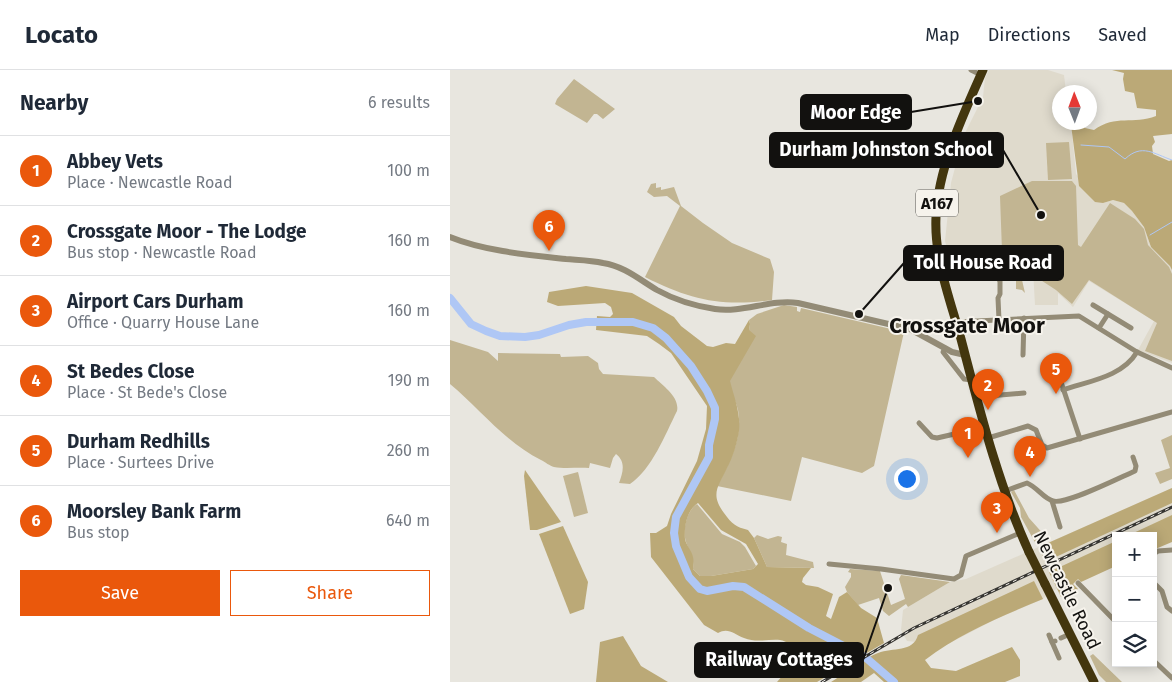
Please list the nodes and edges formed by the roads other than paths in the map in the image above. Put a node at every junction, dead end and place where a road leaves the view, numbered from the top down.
1 (971, 70) edge
2 (982, 72) edge
3 (912, 144) dead end
4 (949, 153) junction
5 (450, 237) edge
6 (994, 263) dead end
7 (1008, 269) dead end
8 (996, 270) junction
9 (1094, 305) dead end
10 (1108, 314) junction
11 (1024, 318) junction
12 (999, 320) junction
13 (956, 322) junction
14 (1099, 328) junction
15 (1131, 328) dead end
16 (962, 344) junction
17 (947, 349) junction
18 (1137, 352) junction
19 (965, 355) junction
20 (1024, 355) dead end
21 (1058, 364) dead end
22 (1172, 368) edge
23 (972, 380) junction
24 (1063, 390) junction
25 (1024, 393) dead end
26 (977, 397) junction
27 (1172, 412) edge
28 (919, 423) dead end
29 (985, 427) junction
30 (988, 438) junction
31 (1080, 439) junction
32 (1133, 457) dead end
33 (1004, 491) junction
34 (1052, 501) junction
35 (1060, 527) dead end
36 (1020, 532) junction
37 (1172, 550) edge
38 (1157, 552) edge
39 (829, 564) dead end
40 (1078, 583) dead end
41 (1157, 586) edge
42 (1172, 611) edge
43 (1112, 618) edge
44 (1070, 633) junction
45 (1049, 635) dead end
46 (1061, 638) dead end
47 (1059, 658) dead end
48 (1157, 664) edge
49 (1172, 678) edge
50 (1094, 682) edge

1 - 2 street
2 - 4 highway, A167
3 - 4 street
4 - 13 highway, A167
5 - 17 street
6 - 8 street
7 - 8 street
8 - 12 street
9 - 10 street
10 - 14 street
10 - 15 street
11 - 12 street
11 - 14 street
11 - 20 street
12 - 13 street
13 - 16 highway, A167
14 - 18 street
16 - 17 street
16 - 19 highway, A167
17 - 19 street
17 - 23 street
18 - 22 street
18 - 24 street
19 - 23 highway, A167
21 - 24 street
23 - 26 highway, A167
24 - 31 street
25 - 26 street
26 - 29 highway, A167
27 - 31 street
28 - 29 street
29 - 30 highway, A167
30 - 31 street
30 - 33 highway, A167
32 - 34 street
33 - 34 street
33 - 36 highway, Newcastle Road / A167
34 - 35 street
36 - 39 street
36 - 44 highway, Newcastle Road / A167, bridge
37 - 38 street
40 - 43 street
41 - 42 street
44 - 46 street
44 - 50 highway, Newcastle Road / A167
45 - 47 street
48 - 49 street

